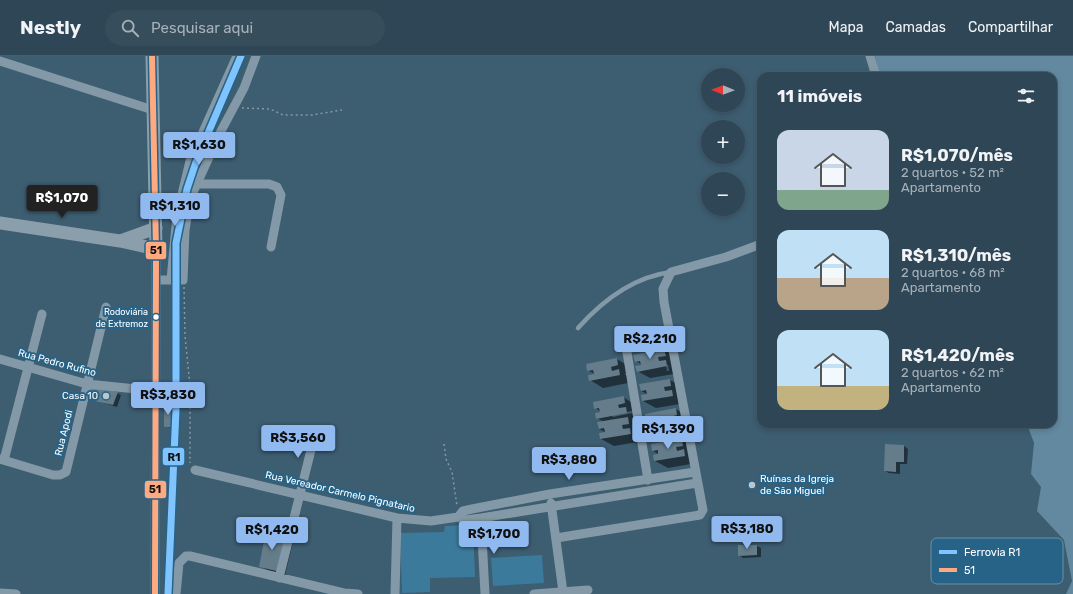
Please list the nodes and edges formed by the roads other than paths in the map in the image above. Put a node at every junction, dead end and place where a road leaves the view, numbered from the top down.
1 (152, 56) edge
2 (238, 56) edge
3 (256, 56) edge
4 (870, 56) edge
5 (0, 61) edge
6 (875, 72) edge
7 (153, 110) junction
8 (198, 184) junction
9 (0, 222) edge
10 (156, 228) junction
11 (120, 241) junction
12 (757, 245) edge
13 (271, 247) dead end
14 (156, 249) junction
15 (672, 272) junction
16 (156, 280) junction
17 (172, 280) junction
18 (106, 307) dead end
19 (42, 314) dead end
20 (578, 328) dead end
21 (624, 334) dead end
22 (0, 359) edge
23 (28, 368) junction
24 (87, 384) junction
25 (156, 391) junction
26 (316, 430) dead end
27 (2, 460) edge
28 (195, 470) road end
29 (695, 472) junction
30 (648, 480) junction
31 (697, 483) junction
32 (301, 494) junction
33 (550, 494) junction
34 (552, 507) junction
35 (458, 517) junction
36 (398, 518) junction
37 (482, 518) junction
38 (556, 538) junction
39 (279, 578) junction
40 (588, 590) dead end
41 (563, 592) junction
42 (0, 593) edge
43 (344, 593) edge
44 (16, 594) edge
45 (155, 594) edge
46 (176, 594) edge
47 (358, 594) edge
48 (395, 594) edge
49 (485, 594) edge
50 (534, 594) edge

1 - 7 main road
2 - 17 street
3 - 8 street
4 - 6 street
5 - 7 street
7 - 10 main road
8 - 13 street
8 - 17 street
9 - 11 main road
10 - 11 main road
10 - 14 main road
11 - 14 main road
12 - 15 street
14 - 16 street
15 - 20 lane
15 - 29 street
16 - 17 street
16 - 25 street
18 - 24 street, Rua Apodi
19 - 23 street
21 - 30 street
22 - 23 street, Rua Pedro Rufino
23 - 24 street, Rua Pedro Rufino
23 - 27 street
24 - 25 street, Rua Pedro Rufino
24 - 27 street, Rua Apodi
25 - 45 street
26 - 32 street
28 - 32 street, Rua Vereador Carmelo Pignatario
29 - 30 street, Rua Vereador Carmelo Pignatario
29 - 31 street
30 - 33 street, Rua Vereador Carmelo Pignatario
31 - 34 street, Rua Vereador Carmelo Pignatario
31 - 38 street
32 - 36 street, Rua Vereador Carmelo Pignatario
32 - 39 street
33 - 34 street
33 - 35 street, Rua Vereador Carmelo Pignatario
34 - 37 street, Rua Vereador Carmelo Pignatario
34 - 38 street
35 - 36 street, Rua Vereador Carmelo Pignatario
35 - 37 street, Rua Vereador Carmelo Pignatario
36 - 48 street
37 - 49 street
38 - 41 street
39 - 43 street
39 - 46 street
40 - 41 street
41 - 50 street
42 - 44 street
43 - 47 street

